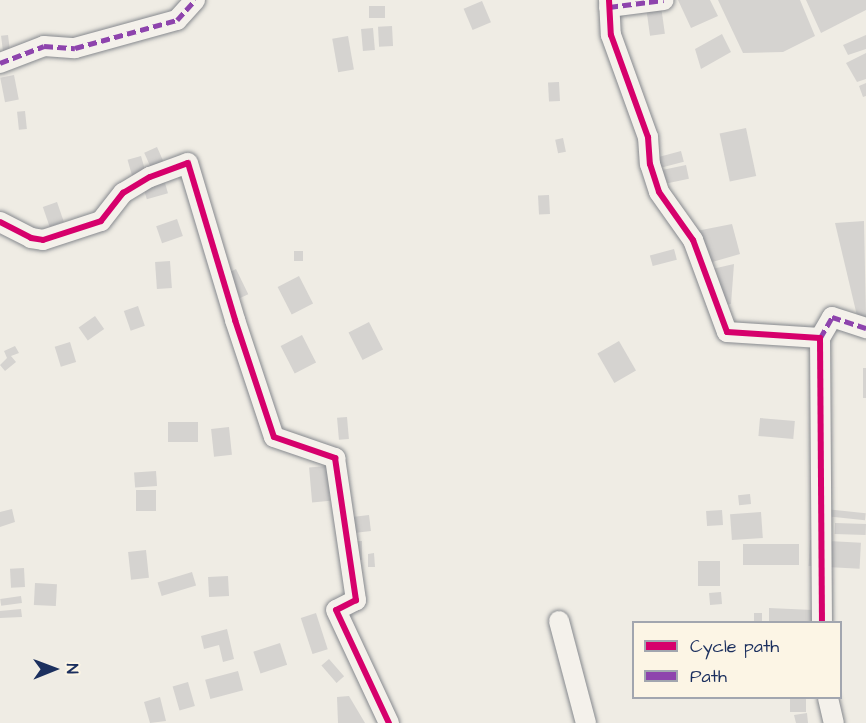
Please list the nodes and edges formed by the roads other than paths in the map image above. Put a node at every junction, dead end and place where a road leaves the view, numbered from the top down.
1 (195, 0) edge
2 (664, 0) edge
3 (609, 4) edge
4 (0, 63) edge
5 (0, 222) edge
6 (866, 328) edge
7 (820, 338) junction
8 (559, 621) dead end
9 (822, 621) edge
10 (828, 699) edge
11 (389, 723) edge
12 (586, 723) edge
13 (834, 723) edge

1 - 4 street
2 - 3 street
3 - 7 street
5 - 11 street
6 - 7 street
7 - 9 street
8 - 12 street
10 - 13 street

